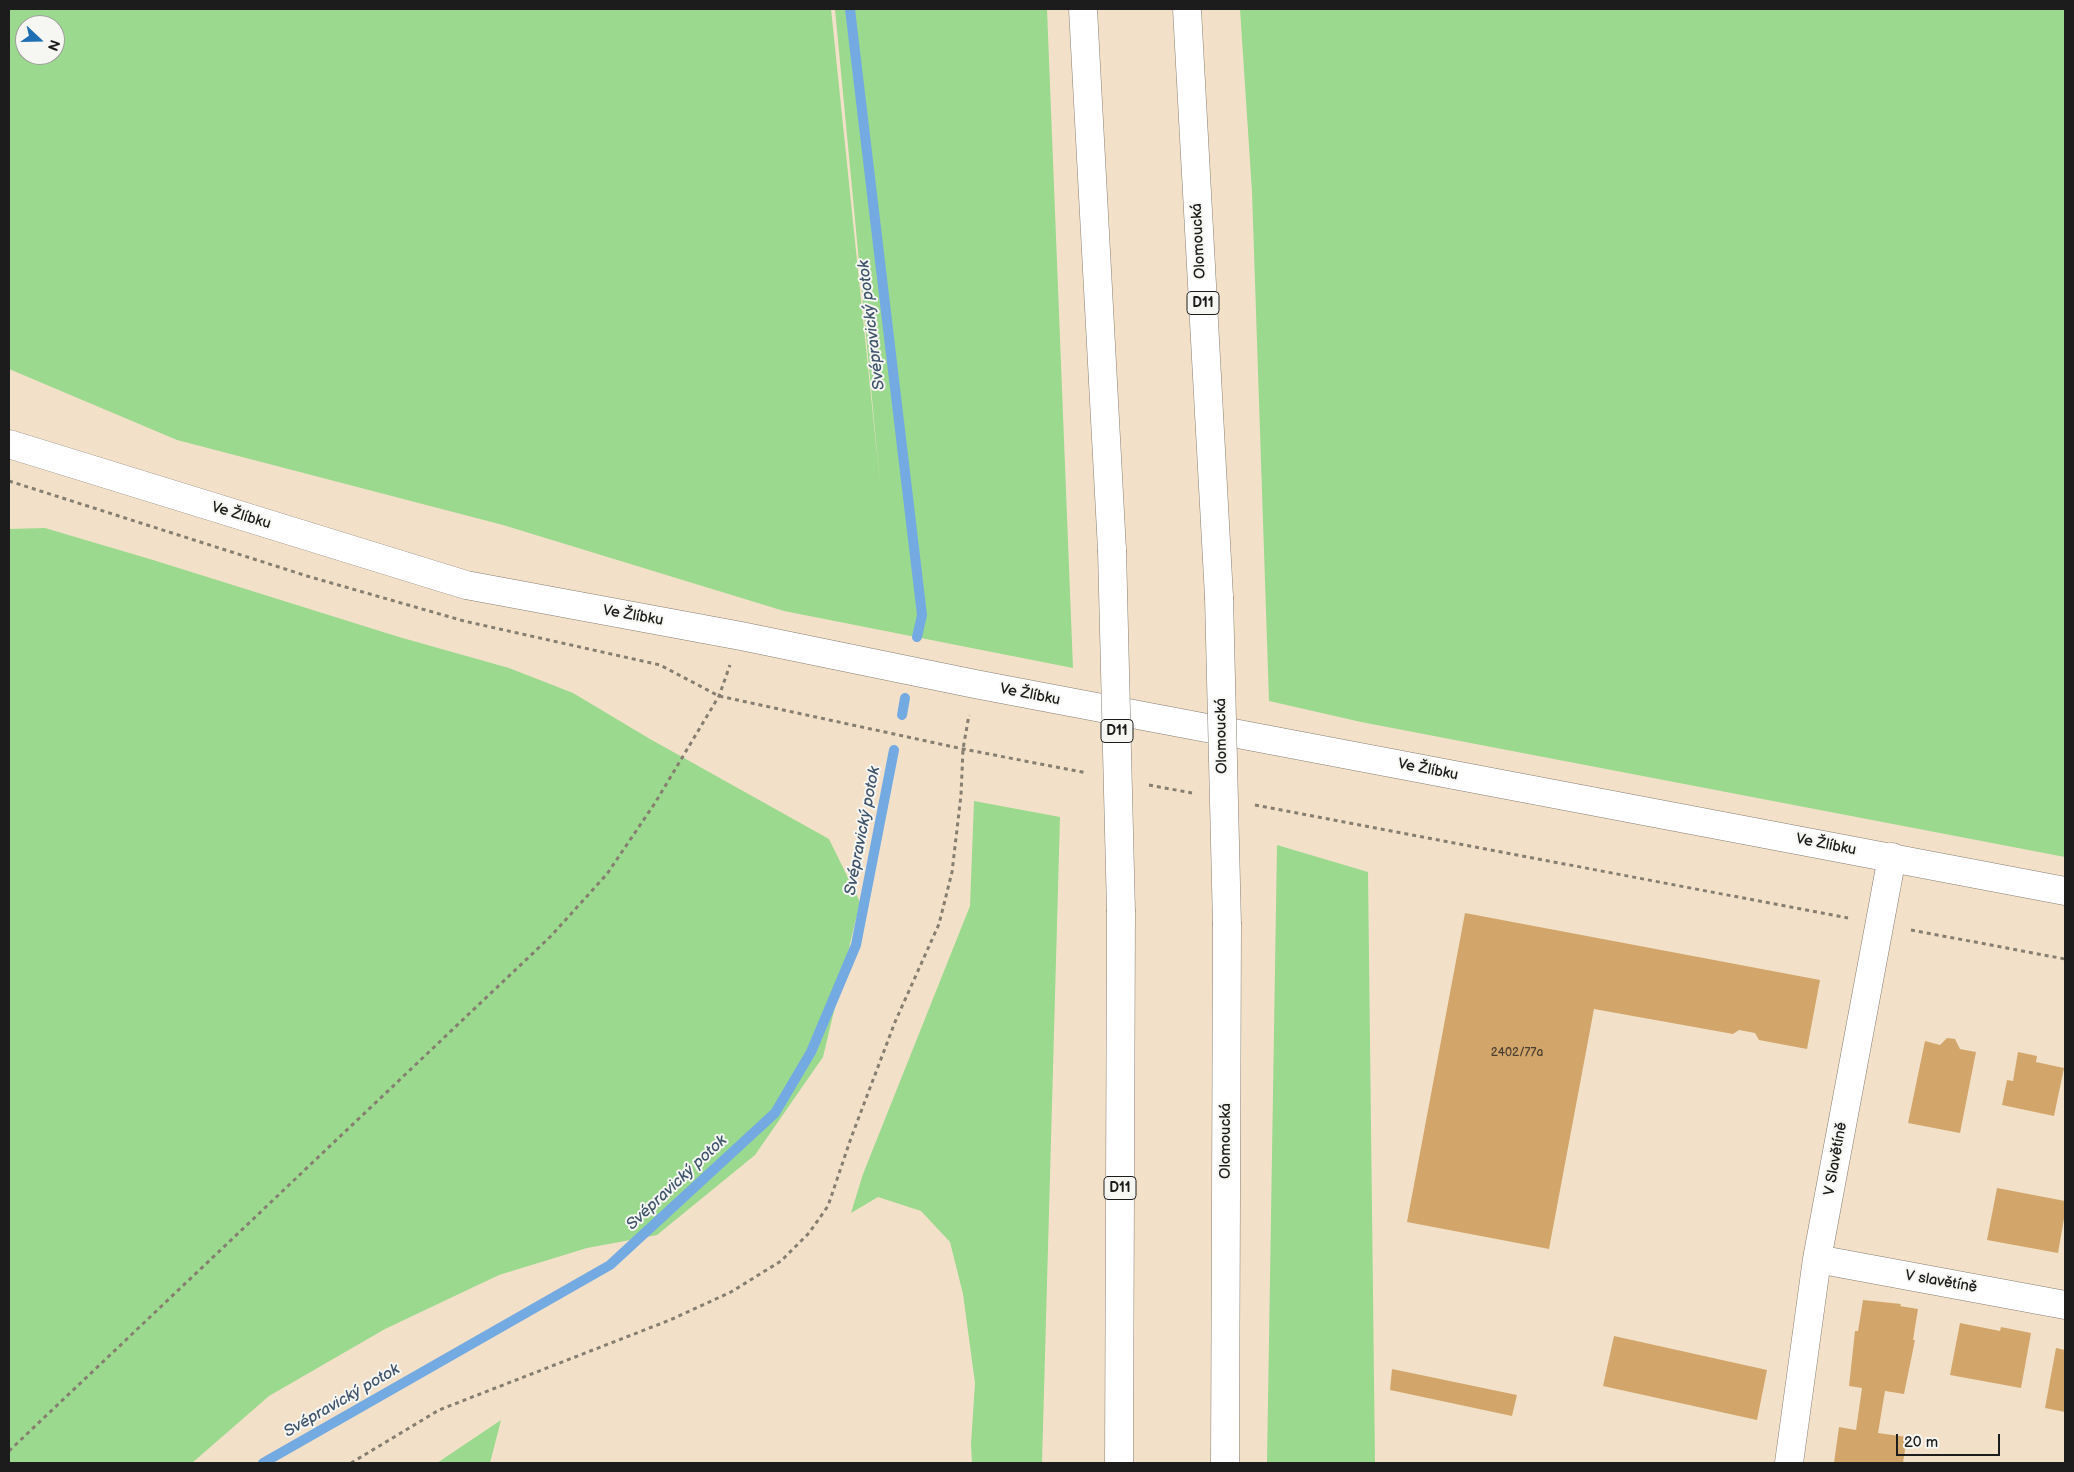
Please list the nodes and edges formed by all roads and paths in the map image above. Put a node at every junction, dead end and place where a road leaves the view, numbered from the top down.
1 (1083, 9) edge
2 (1187, 9) edge
3 (9, 444) edge
4 (741, 636) junction
5 (975, 684) junction
6 (794, 712) dead end
7 (963, 749) junction
8 (1090, 773) dead end
9 (1148, 784) dead end
10 (1197, 794) dead end
11 (1246, 803) dead end
12 (1892, 857) junction
13 (2065, 891) edge
14 (1879, 924) junction
15 (2065, 959) edge
16 (1817, 1259) junction
17 (2065, 1305) edge
18 (9, 1451) edge
19 (351, 1463) edge
20 (1119, 1463) edge
21 (1225, 1463) edge
22 (1790, 1463) edge

1 - 20 main road, D11, bridge
2 - 21 main road, Olomoucká / D11, bridge
3 - 4 main road, Ve Žlíbku
4 - 5 main road, Ve Žlíbku
4 - 18 path
5 - 7 path
5 - 12 main road, Ve Žlíbku
6 - 7 path
7 - 8 path
7 - 19 path
9 - 10 path
11 - 14 path
12 - 13 main road, Ve Žlíbku
12 - 14 main road, V Slavětíně
14 - 15 path
14 - 16 main road, V Slavětíně
16 - 17 main road, V slavětíně
16 - 22 main road, V Slavětíně

